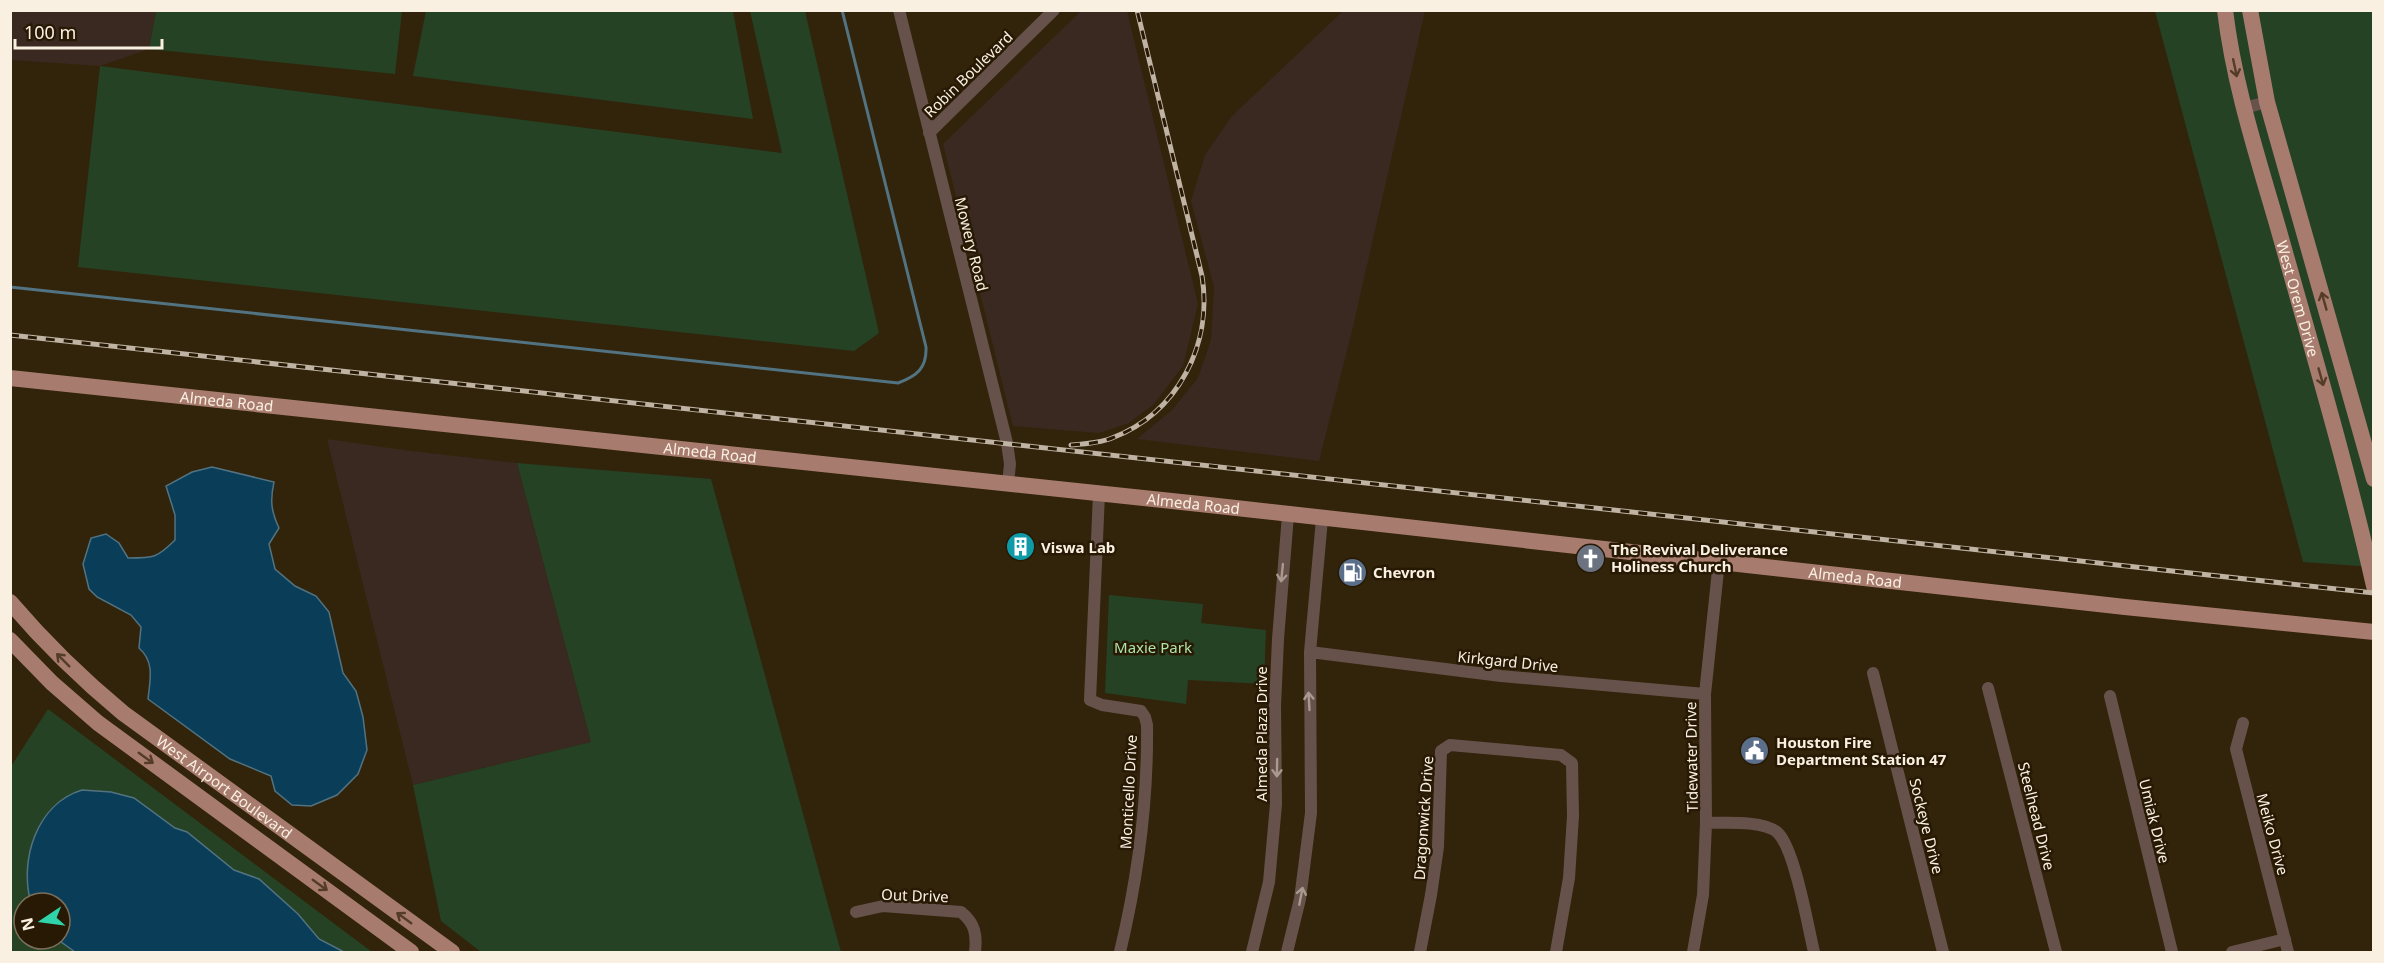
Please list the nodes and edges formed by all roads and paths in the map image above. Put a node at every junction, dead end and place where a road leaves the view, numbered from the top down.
1 (899, 10) edge
2 (1054, 10) edge
3 (2225, 10) edge
4 (2250, 10) edge
5 (2267, 102) junction
6 (2244, 108) junction
7 (929, 133) junction
8 (2315, 268) junction
9 (2292, 275) junction
10 (10, 378) edge
11 (2357, 417) junction
12 (2333, 422) junction
13 (2373, 479) edge
14 (1008, 484) junction
15 (1099, 494) junction
16 (1288, 515) junction
17 (1322, 519) junction
18 (1719, 561) junction
19 (2373, 586) edge
20 (10, 602) edge
21 (2373, 632) edge
22 (10, 640) edge
23 (1310, 652) junction
24 (1873, 673) dead end
25 (1988, 688) dead end
26 (1705, 694) junction
27 (2110, 696) dead end
28 (2243, 723) dead end
29 (1706, 823) junction
30 (308, 848) junction
31 (292, 866) junction
32 (856, 912) dead end
33 (2285, 939) junction
34 (411, 952) edge
35 (452, 952) edge
36 (975, 952) edge
37 (1120, 952) edge
38 (1252, 952) edge
39 (1287, 952) edge
40 (1420, 952) edge
41 (1556, 952) edge
42 (1693, 952) edge
43 (1814, 952) edge
44 (1942, 952) edge
45 (2056, 952) edge
46 (2172, 952) edge
47 (2232, 952) edge
48 (2288, 952) edge

1 - 7 street, Mowery Road
2 - 7 street, Robin Boulevard
3 -> 6 main road, West Orem Drive
4 - 5 main road, West Orem Drive
5 - 6 street
5 - 8 main road, West Orem Drive
6 - 9 main road, West Orem Drive
7 - 14 street, Mowery Road
8 - 9 main road
11 -> 8 main road, West Orem Drive
9 -> 12 main road, West Orem Drive
10 - 14 main road, Almeda Road
11 - 12 street
11 - 13 main road, West Orem Drive
12 - 19 main road, West Orem Drive
14 - 15 main road, Almeda Road
15 - 16 main road, Almeda Road
15 - 37 street, Monticello Drive
16 - 17 main road, Almeda Road
16 -> 38 street, Almeda Plaza Drive
17 - 18 main road, Almeda Road
17 - 23 street
18 - 21 main road, Almeda Road
18 - 26 street, Tidewater Drive
30 -> 20 main road, West Airport Boulevard
22 -> 31 main road, West Airport Boulevard
23 - 26 street, Kirkgard Drive
39 -> 23 street
24 - 44 street, Sockeye Drive
25 - 45 street, Steelhead Drive
26 - 29 street, Tidewater Drive
27 - 46 street, Umiak Drive
28 - 33 street, Meiko Drive
29 - 42 street, Tidewater Drive
29 - 43 street
30 - 31 main road
35 -> 30 main road, West Airport Boulevard
31 -> 34 main road, West Airport Boulevard
32 - 36 street, Out Drive
33 - 47 street
33 - 48 street, Meiko Drive
40 - 41 street, Dragonwick Drive

